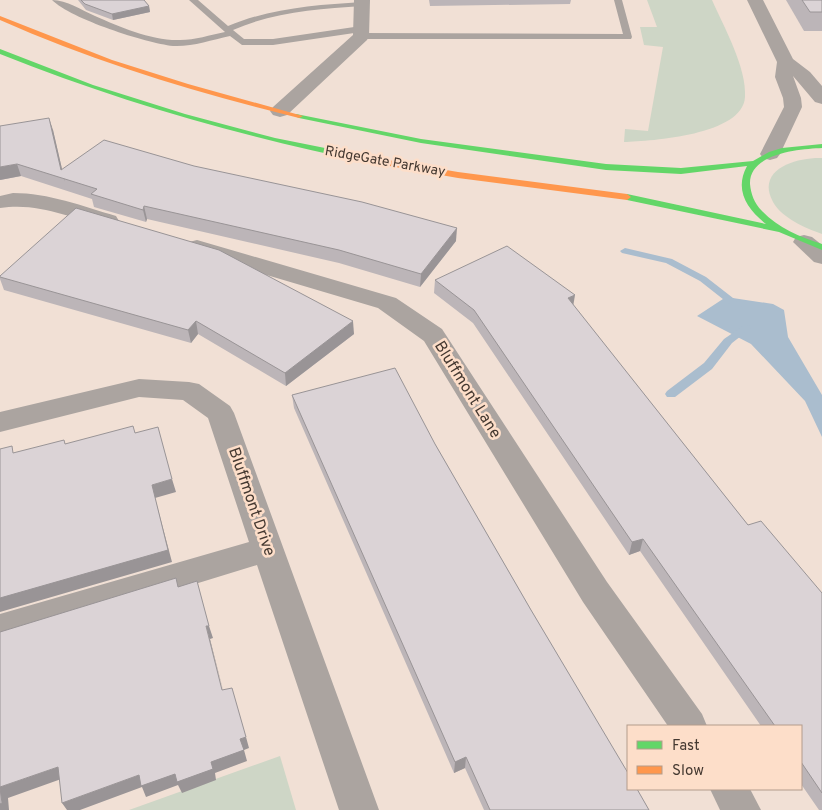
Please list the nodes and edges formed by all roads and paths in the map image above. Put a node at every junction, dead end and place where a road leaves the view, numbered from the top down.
1 (56, 0) edge
2 (193, 0) edge
3 (618, 0) edge
4 (755, 0) edge
5 (362, 2) edge
6 (0, 18) edge
7 (229, 31) junction
8 (361, 32) junction
9 (0, 52) edge
10 (786, 62) junction
11 (822, 98) edge
12 (280, 112) junction
13 (822, 146) edge
14 (763, 158) junction
15 (0, 202) edge
16 (133, 228) edge
17 (780, 230) junction
18 (171, 239) edge
19 (813, 244) edge
20 (822, 257) edge
21 (0, 422) edge
22 (268, 549) junction
23 (0, 629) edge
24 (688, 725) edge
25 (730, 790) edge
26 (359, 810) edge
27 (741, 810) edge

1 - 7 lane
2 - 7 lane
3 - 8 lane
4 - 10 street
5 - 7 lane
5 - 8 street
6 - 12 main road, RidgeGate Parkway
7 - 8 lane
8 - 12 street
9 - 17 main road, RidgeGate Parkway
10 - 11 street
10 - 14 street
12 - 14 main road, RidgeGate Parkway
13 - 14 main road, RidgeGate Parkway
14 - 17 main road, RidgeGate Parkway
15 - 16 street
17 - 19 main road, RidgeGate Parkway
18 - 24 street, Bluffmont Lane
19 - 20 street
21 - 22 street, Bluffmont Drive
22 - 23 street
22 - 26 street, Bluffmont Drive
25 - 27 street

